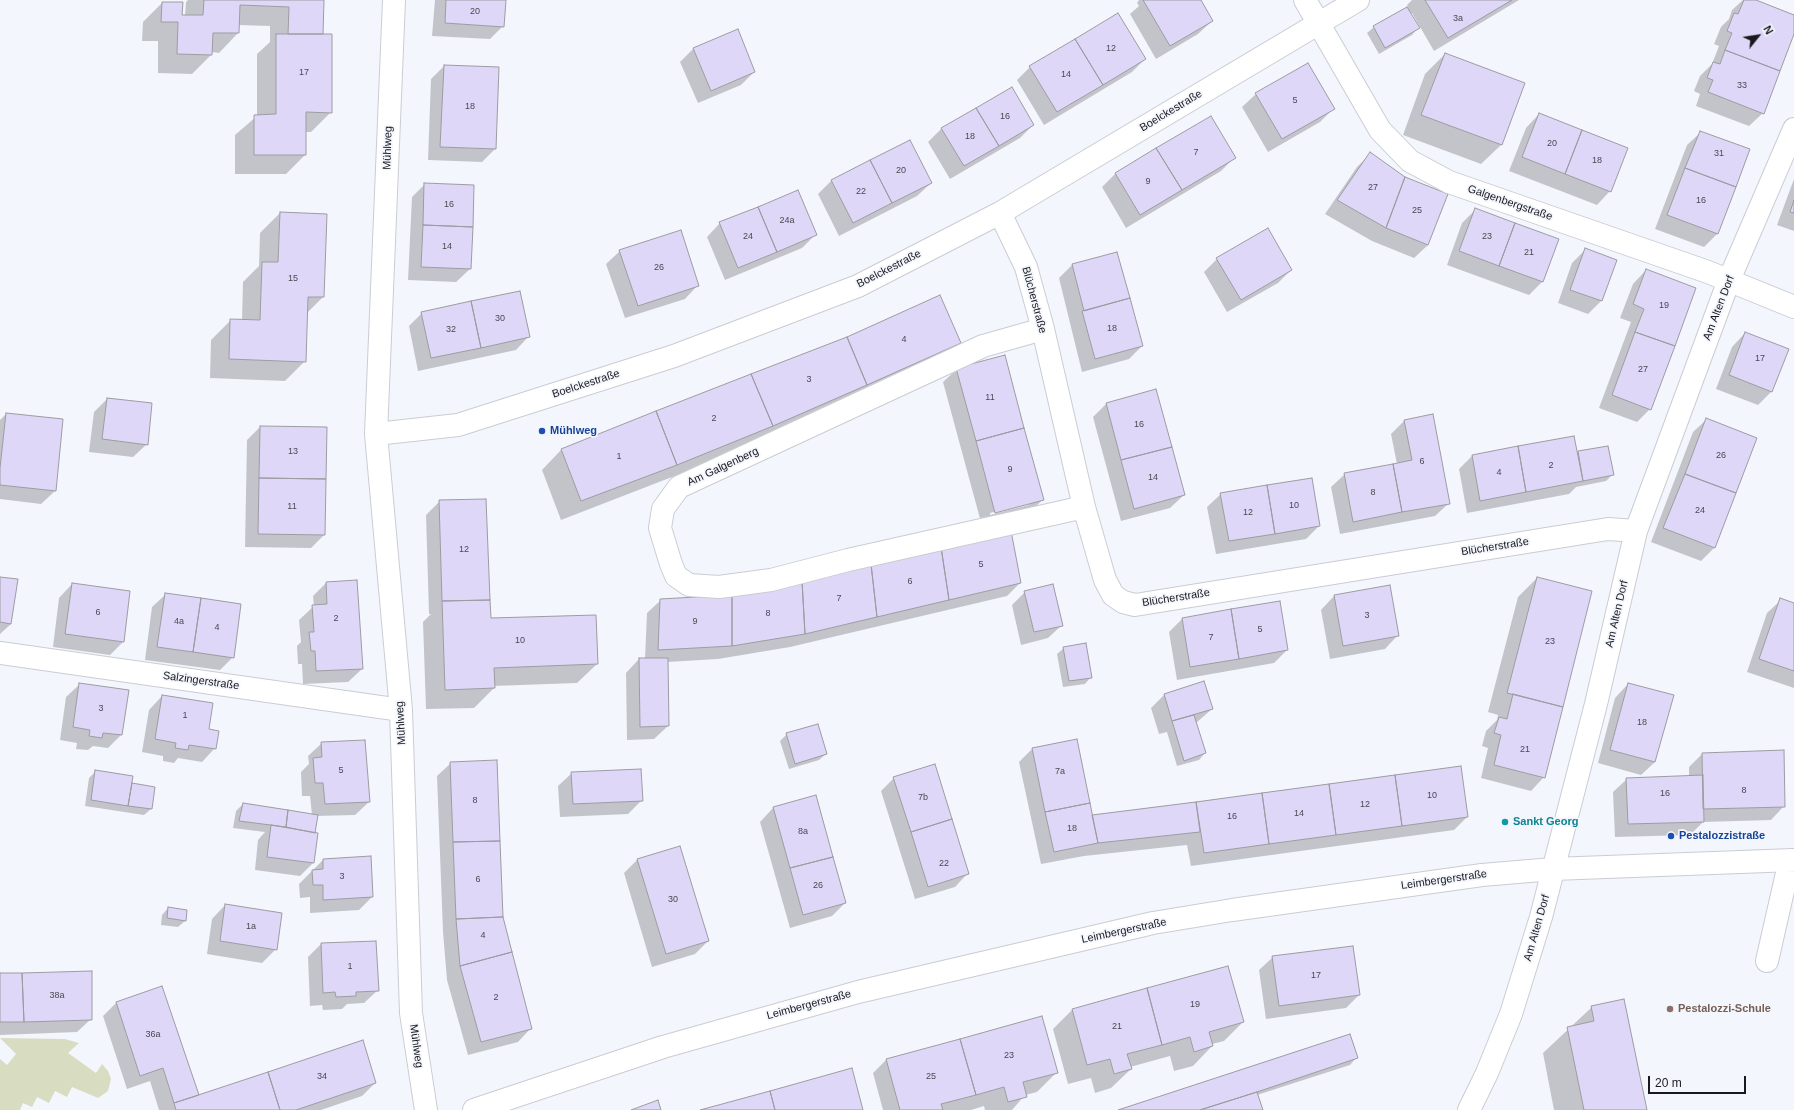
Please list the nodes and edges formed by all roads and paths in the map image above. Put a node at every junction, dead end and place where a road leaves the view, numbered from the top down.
1 (394, 0) edge
2 (1305, 0) edge
3 (1358, 0) edge
4 (1318, 23) junction
5 (1794, 128) edge
6 (1000, 212) junction
7 (1730, 280) junction
8 (1794, 307) edge
9 (1043, 329) junction
10 (376, 434) junction
11 (1084, 507) junction
12 (1636, 531) junction
13 (0, 653) edge
14 (401, 710) junction
15 (1792, 860) edge
16 (1553, 869) junction
17 (1767, 961) dead end
18 (426, 1110) edge
19 (474, 1110) edge
20 (1469, 1110) edge

1 - 10 street, Mühlweg
2 - 4 street, Galgenbergstraße
3 - 4 street, Boelckestraße
4 - 6 street, Boelckestraße
4 - 7 street, Galgenbergstraße
5 - 7 street, Am Alten Dorf
6 - 9 street, Blücherstraße
6 - 10 street, Boelckestraße
7 - 8 street, Galgenbergstraße
7 - 12 street, Am Alten Dorf
9 - 11 street, Blücherstraße
9 - 11 street, Am Galgenberg
10 - 14 street, Mühlweg
11 - 12 street, Blücherstraße
12 - 16 street, Am Alten Dorf
13 - 14 street, Salzingerstraße
14 - 18 street, Mühlweg
15 - 16 street, Leimbergerstraße
15 - 17 street
16 - 19 street, Leimbergerstraße
16 - 20 street, Am Alten Dorf

